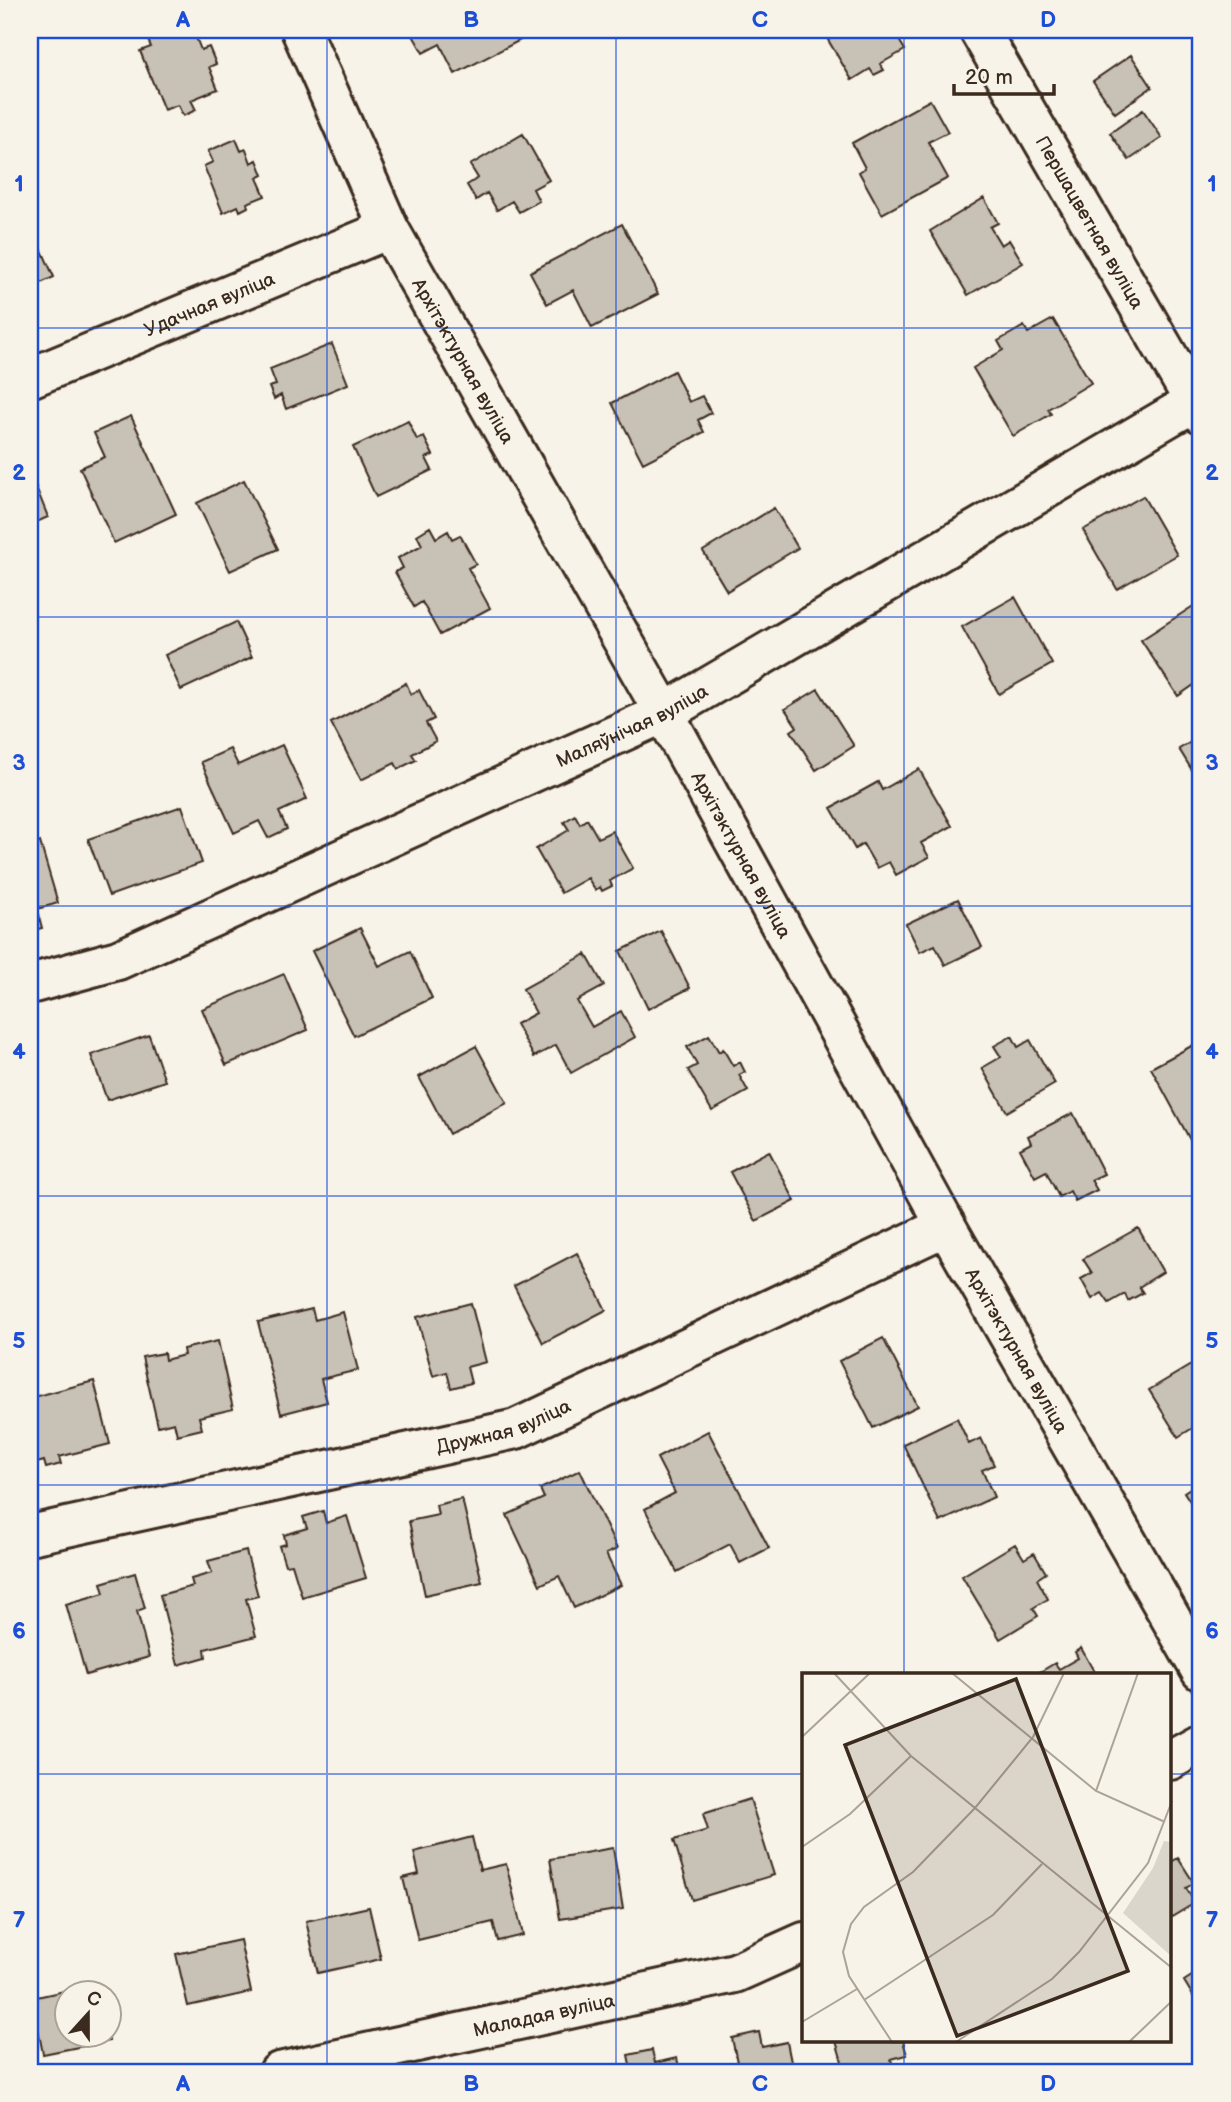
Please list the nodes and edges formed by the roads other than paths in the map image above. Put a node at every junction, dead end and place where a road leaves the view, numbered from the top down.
1 (301, 30) edge
2 (979, 30) edge
3 (389, 229) junction
4 (30, 378) edge
5 (1199, 405) edge
6 (664, 713) junction
7 (30, 984) edge
8 (946, 1226) junction
9 (30, 1535) edge
10 (1201, 1671) edge
11 (1201, 1743) edge
12 (1172, 1759) edge
13 (802, 1943) edge
14 (279, 2072) edge

1 - 3 street, Архітэктурная вуліца
2 - 5 street, Першацветная вуліца
3 - 4 street, Удачная вуліца
3 - 6 street, Архітэктурная вуліца
5 - 6 street, Маляўнічая вуліца
6 - 7 street, Маляўнічая вуліца
6 - 8 street, Архітэктурная вуліца
8 - 9 street, Дружная вуліца
8 - 10 street, Архітэктурная вуліца
11 - 12 street
13 - 14 street, Маладая вуліца

